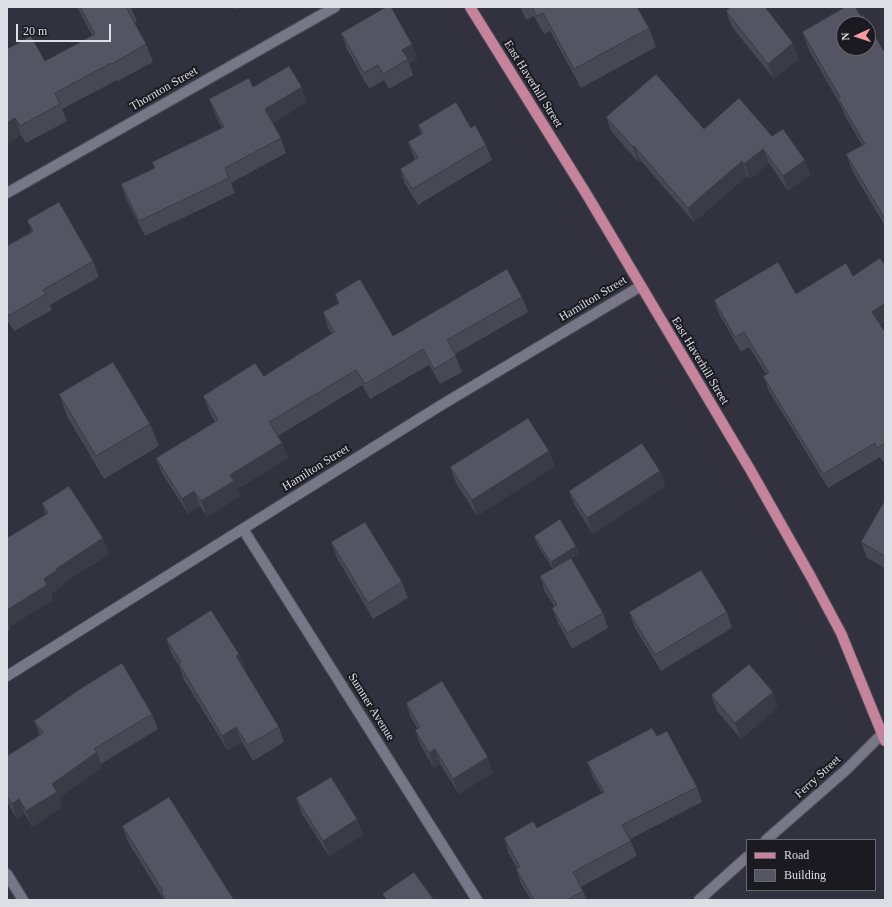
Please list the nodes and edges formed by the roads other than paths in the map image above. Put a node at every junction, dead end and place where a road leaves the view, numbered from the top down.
1 (335, 7) edge
2 (470, 7) edge
3 (7, 193) edge
4 (641, 286) junction
5 (243, 529) junction
6 (7, 676) edge
7 (884, 735) edge
8 (767, 839) edge
9 (746, 858) edge
10 (7, 874) edge
11 (23, 900) edge
12 (477, 900) edge
13 (699, 900) edge

1 - 3 street, Thornton Street
2 - 4 main road, East Haverhill Street
4 - 5 street, Hamilton Street
4 - 7 main road, East Haverhill Street
5 - 6 street, Hamilton Street
5 - 12 street, Sumner Avenue
7 - 8 street, Ferry Street
9 - 13 street
10 - 11 street

